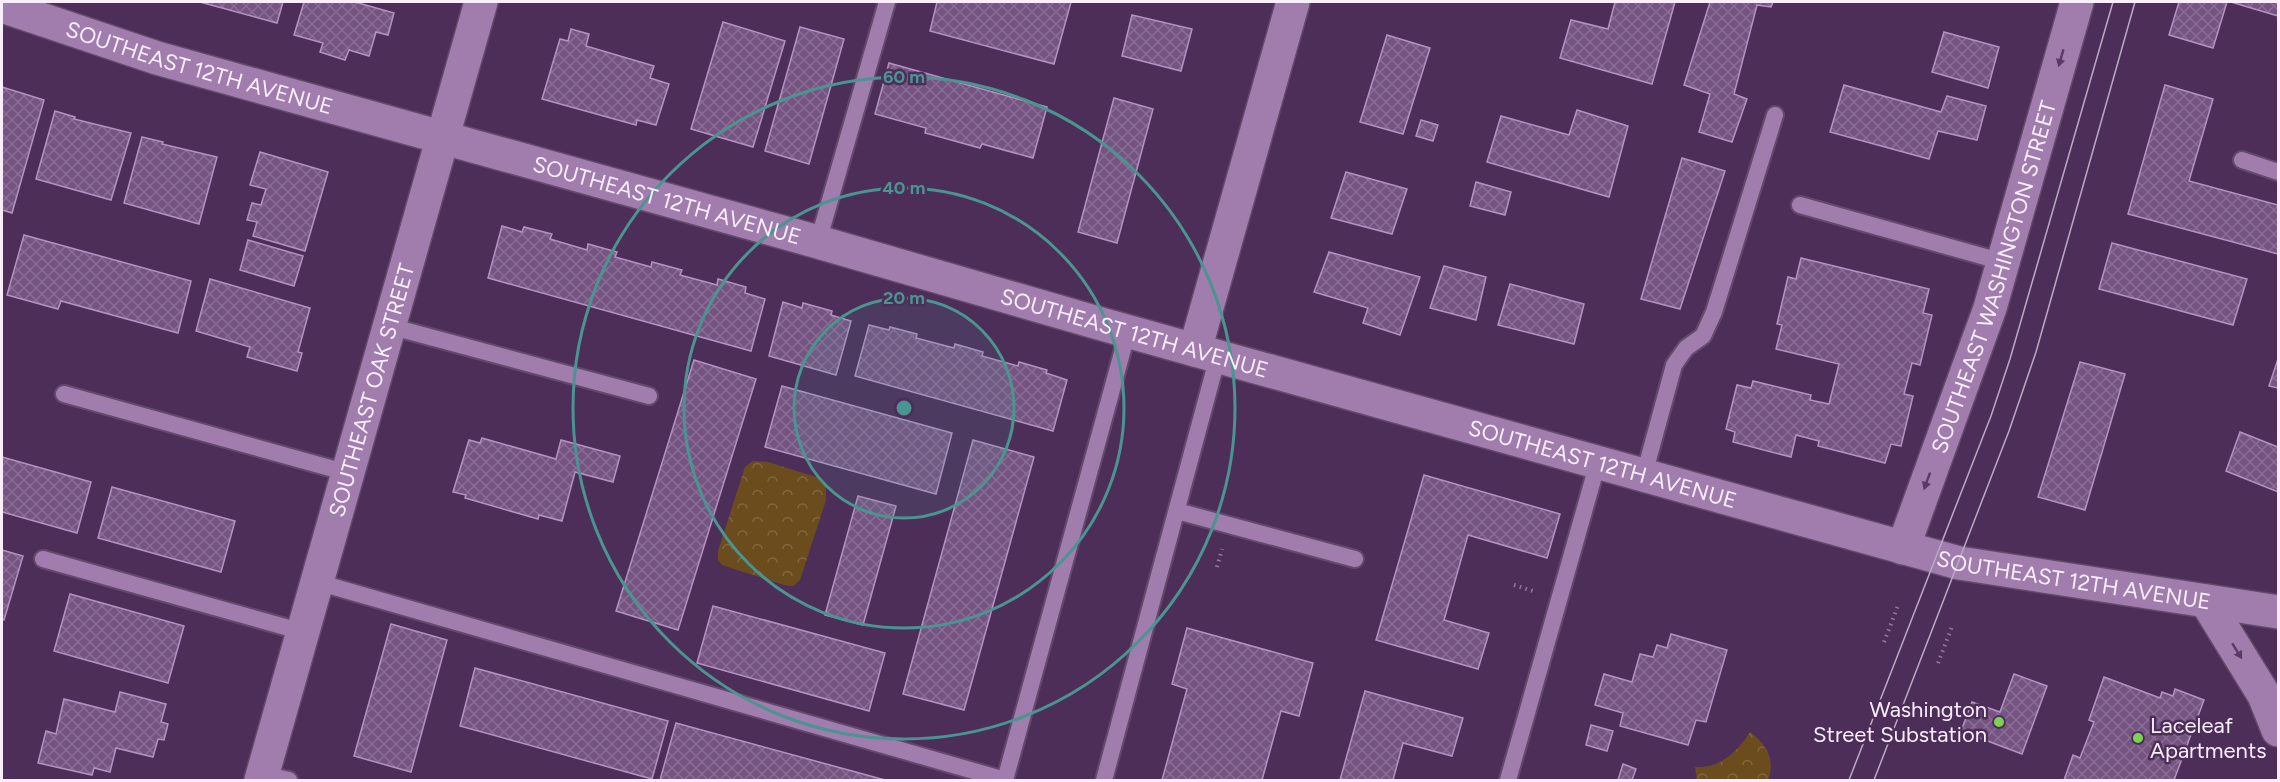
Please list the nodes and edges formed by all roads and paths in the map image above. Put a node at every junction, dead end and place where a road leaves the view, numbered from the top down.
1 (481, 2) edge
2 (887, 2) edge
3 (1293, 2) edge
4 (2077, 2) edge
5 (2, 6) edge
6 (1775, 115) dead end
7 (443, 137) junction
8 (2242, 160) dead end
9 (2278, 172) edge
10 (1800, 205) dead end
11 (819, 242) junction
12 (2003, 262) junction
13 (389, 326) junction
14 (1128, 331) junction
15 (1207, 353) junction
16 (64, 394) dead end
17 (649, 396) dead end
18 (1598, 462) junction
19 (348, 472) junction
20 (1644, 475) junction
21 (1177, 512) junction
22 (1902, 548) junction
23 (43, 559) dead end
24 (1355, 559) dead end
25 (317, 582) junction
26 (1514, 585) dead end
27 (1543, 594) dead end
28 (2206, 601) junction
29 (1899, 603) dead end
30 (2278, 612) edge
31 (1953, 624) dead end
32 (303, 632) junction
33 (1884, 642) dead end
34 (1938, 663) dead end
35 (2278, 730) edge
36 (271, 778) edge
37 (1104, 780) edge
38 (1508, 780) edge

1 - 7 street, SOUTHEAST OAK STREET
2 - 11 lane
3 - 15 street
4 -> 12 street, SOUTHEAST WASHINGTON STREET
5 - 7 street, SOUTHEAST 12TH AVENUE
6 - 20 lane
7 - 11 street, SOUTHEAST 12TH AVENUE
7 - 13 street, SOUTHEAST OAK STREET
8 - 9 lane
10 - 12 lane
11 - 14 street, SOUTHEAST 12TH AVENUE
12 -> 22 street, SOUTHEAST WASHINGTON STREET
13 - 17 lane
13 - 19 street, SOUTHEAST OAK STREET
14 - 15 street, SOUTHEAST 12TH AVENUE
14 - 25 lane
15 - 18 street, SOUTHEAST 12TH AVENUE
15 - 21 lane
16 - 19 lane
18 - 20 street, SOUTHEAST 12TH AVENUE
18 - 38 lane
19 - 25 street, SOUTHEAST OAK STREET
20 - 22 street, SOUTHEAST 12TH AVENUE
21 - 24 lane
21 - 37 lane
22 - 28 street, SOUTHEAST 12TH AVENUE
23 - 32 lane
25 - 32 street, SOUTHEAST OAK STREET
26 - 27 path
28 - 30 street, SOUTHEAST 12TH AVENUE
28 -> 35 street
29 - 33 path
31 - 34 path
32 - 36 street, SOUTHEAST OAK STREET

